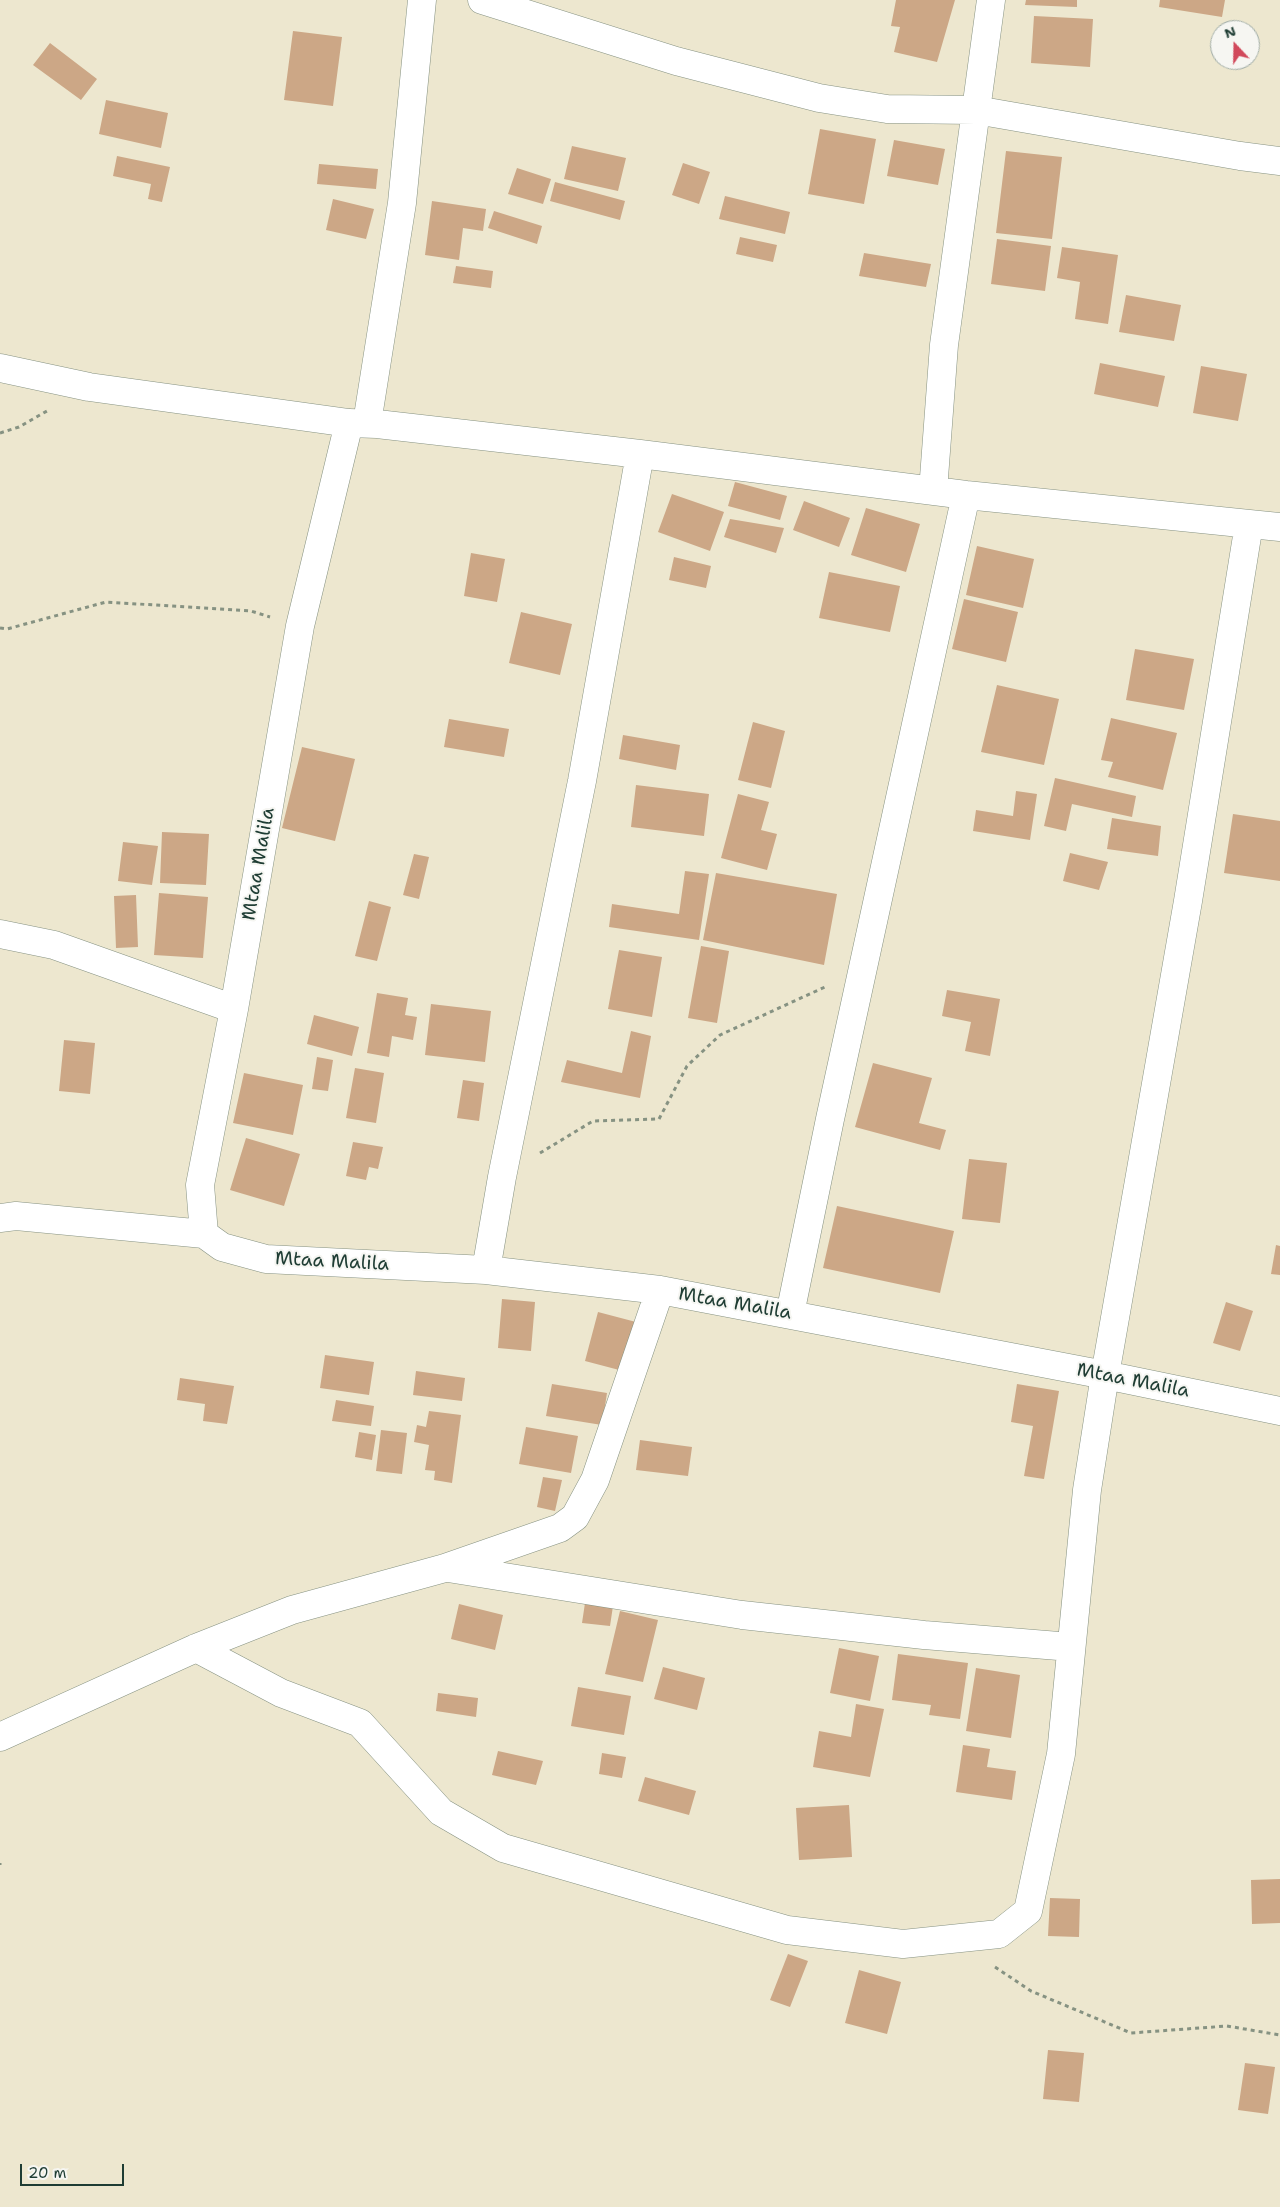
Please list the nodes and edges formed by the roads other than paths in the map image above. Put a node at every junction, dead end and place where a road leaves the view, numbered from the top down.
1 (422, 0) edge
2 (482, 0) edge
3 (991, 0) edge
4 (976, 110) junction
5 (1280, 161) edge
6 (0, 368) edge
7 (358, 423) junction
8 (640, 454) junction
9 (933, 491) junction
10 (966, 495) junction
11 (1249, 524) junction
12 (1280, 526) edge
13 (0, 934) edge
14 (234, 1009) junction
15 (0, 1218) edge
16 (204, 1234) junction
17 (486, 1270) junction
18 (660, 1290) junction
19 (790, 1314) junction
20 (1105, 1375) junction
21 (1280, 1411) edge
22 (445, 1568) junction
23 (1071, 1647) junction
24 (196, 1648) junction
25 (0, 1737) edge

1 - 7 street, Mtaa Malila
2 - 4 street
3 - 4 street
4 - 5 street
4 - 9 street
6 - 7 street
7 - 8 street
7 - 14 street, Mtaa Malila
8 - 9 street
8 - 17 street
9 - 10 street
10 - 11 street
10 - 19 street
11 - 12 street
11 - 20 street
13 - 14 street
14 - 16 street, Mtaa Malila
15 - 16 street
16 - 17 street, Mtaa Malila
17 - 18 street, Mtaa Malila
18 - 19 street, Mtaa Malila
18 - 22 street
19 - 20 street, Mtaa Malila
20 - 21 street, Mtaa Malila
20 - 23 street
22 - 23 street
22 - 24 street
23 - 24 street
24 - 25 street

